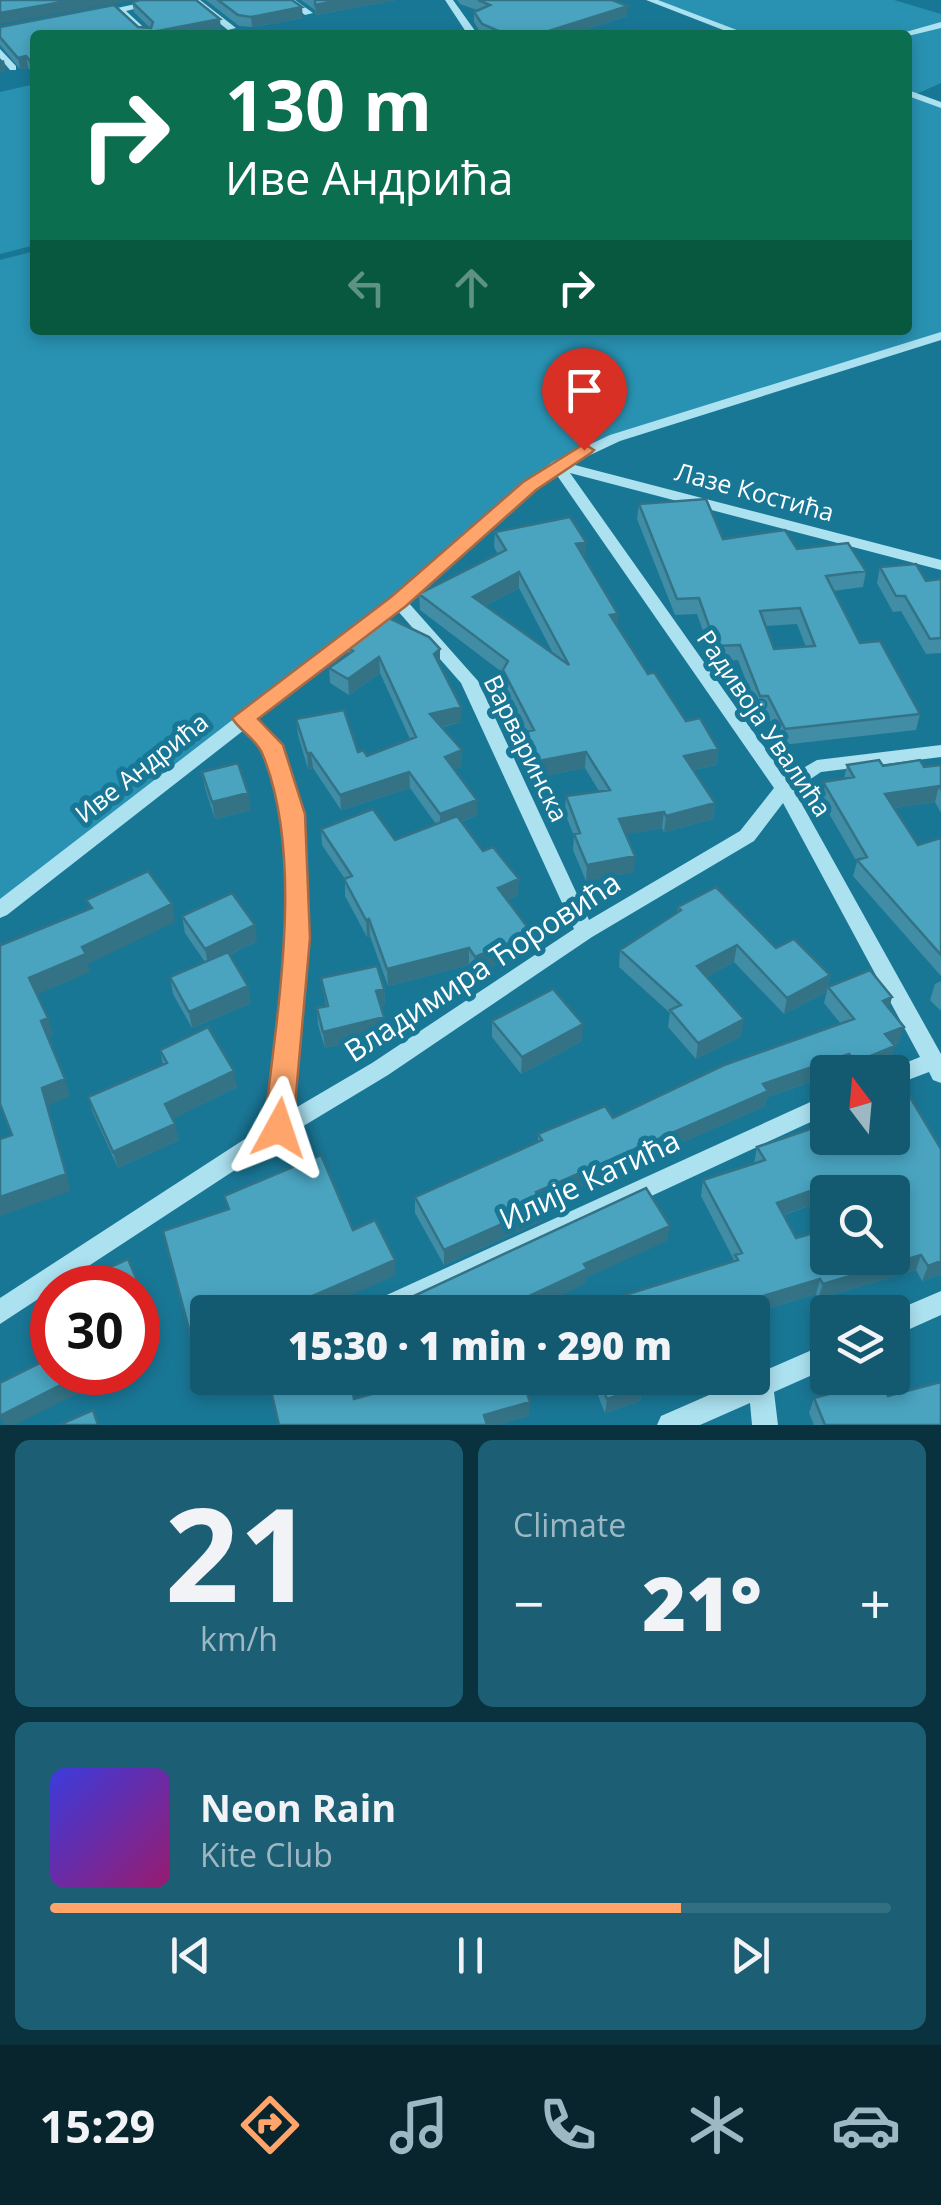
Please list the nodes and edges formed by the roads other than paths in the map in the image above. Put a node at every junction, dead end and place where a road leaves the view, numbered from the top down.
1 (168, 0) edge
2 (194, 0) edge
3 (289, 0) edge
4 (449, 0) edge
5 (650, 0) edge
6 (119, 9) junction
7 (308, 13) dead end
8 (84, 16) edge
9 (941, 25) edge
10 (231, 28) dead end
11 (142, 30) edge
12 (470, 30) edge
13 (731, 30) edge
14 (912, 32) edge
15 (0, 52) edge
16 (13, 68) edge
17 (912, 94) edge
18 (941, 105) edge
19 (941, 336) edge
20 (557, 465) junction
21 (941, 565) edge
22 (398, 601) junction
23 (243, 718) junction
24 (941, 751) edge
25 (784, 788) junction
26 (0, 910) edge
27 (586, 932) junction
28 (937, 1067) edge
29 (910, 1073) edge
30 (810, 1111) edge
31 (279, 1128) junction
32 (413, 1295) edge
33 (941, 1303) edge
34 (0, 1312) edge
35 (910, 1317) edge
36 (810, 1364) edge
37 (770, 1382) edge
38 (740, 1395) edge
39 (762, 1395) edge
40 (670, 1425) edge
41 (764, 1425) edge

1 - 6 street
2 - 10 street
3 - 7 street
4 - 12 street
5 - 13 street
6 - 8 street
6 - 11 street
9 - 14 street
15 - 16 street
17 - 18 street
19 - 20 street, Иве Андрића
20 - 21 street, Лазе Костића
20 - 22 street, Иве Андрића
20 - 25 street, Радивоја Увалића
22 - 23 street, Иве Андрића
22 - 27 street, Варваринска
23 - 26 street, Иве Андрића
23 - 31 street
24 - 25 street
25 - 27 street, Владимира Ћоровића
25 - 28 street, Радивоја Увалића
27 - 31 street, Владимира Ћоровића
28 - 29 street
30 - 32 street, Илије Катића
31 - 34 street, Владимира Ћоровића
33 - 35 street
36 - 37 street
38 - 40 street
39 - 41 street

